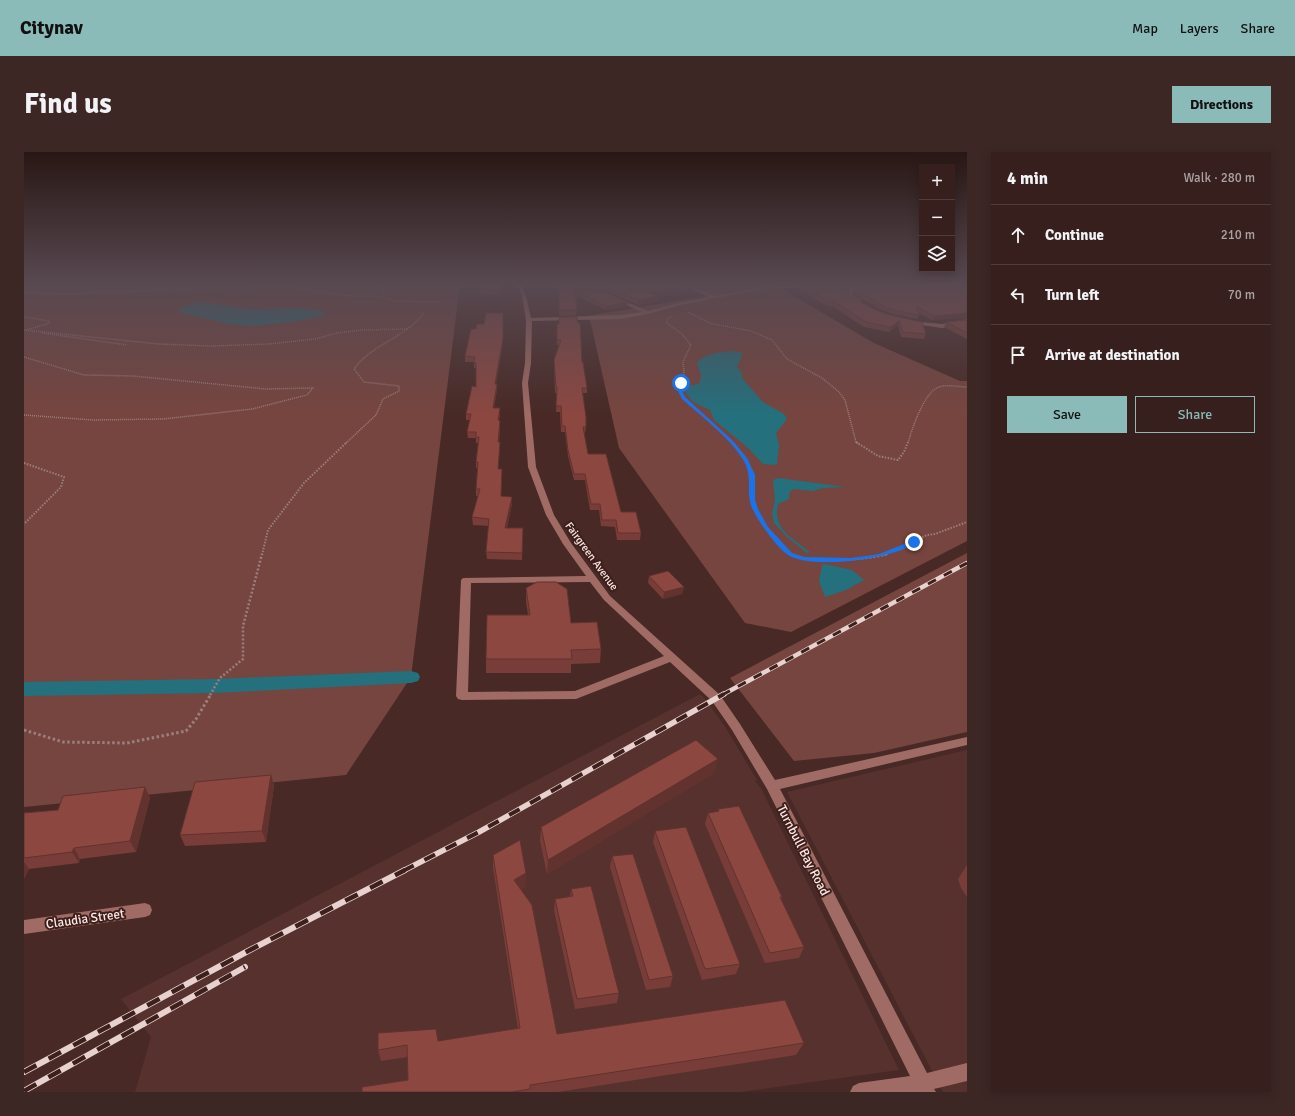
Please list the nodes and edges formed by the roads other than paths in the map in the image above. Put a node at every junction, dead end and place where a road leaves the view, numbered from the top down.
1 (529, 328) edge
2 (593, 579) junction
3 (671, 657) junction
4 (967, 741) edge
5 (772, 786) junction
6 (145, 910) dead end
7 (24, 927) edge
8 (967, 1072) edge
9 (924, 1088) edge
10 (859, 1092) edge

1 - 2 street, Fairgreen Avenue
2 - 3 street, Fairgreen Avenue
2 - 3 street
3 - 5 street, Fairgreen Avenue
4 - 5 street
5 - 9 street, Turnbull Bay Road
6 - 7 street, Claudia Street
8 - 9 street
9 - 10 street

